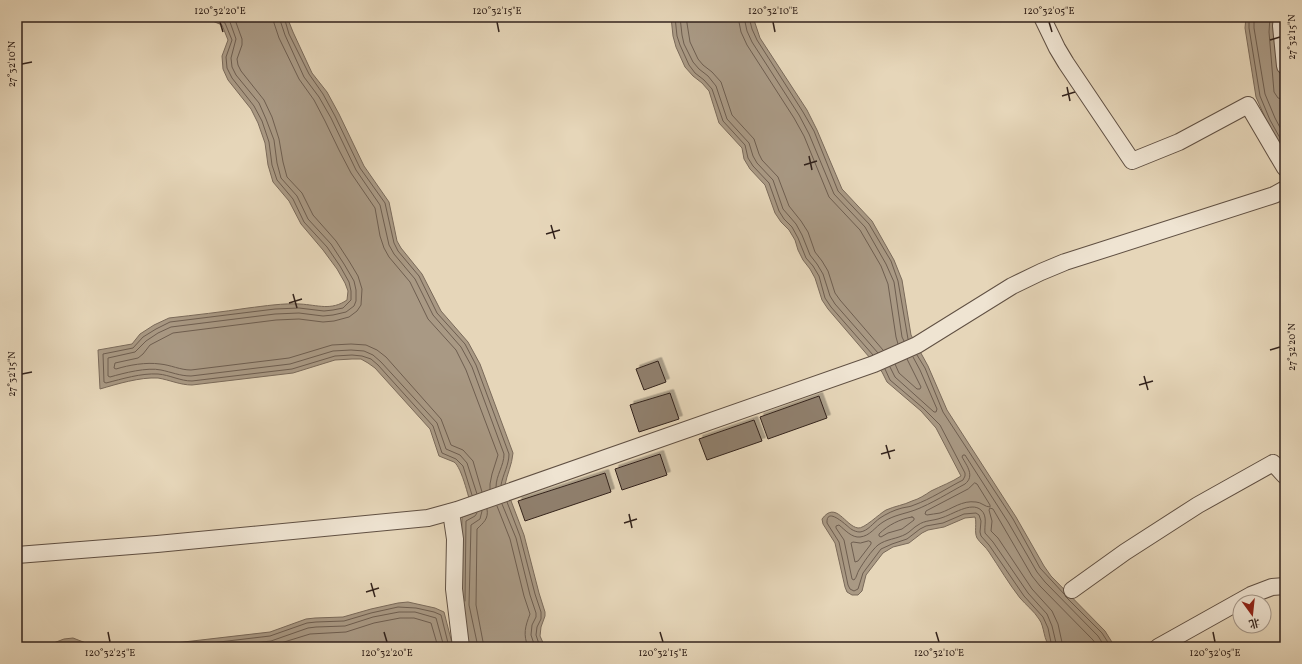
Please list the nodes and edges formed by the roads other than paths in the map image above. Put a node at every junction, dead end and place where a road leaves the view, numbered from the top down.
1 (1042, 17) edge
2 (1282, 17) edge
3 (1285, 66) edge
4 (1285, 168) edge
5 (1285, 189) edge
6 (1285, 476) edge
7 (454, 511) junction
8 (17, 555) edge
9 (1285, 586) edge
10 (1072, 590) dead end
11 (461, 647) edge
12 (1158, 647) edge

1 - 4 street
2 - 3 street
5 - 7 street
6 - 10 street
7 - 8 street
7 - 11 street
9 - 12 street

